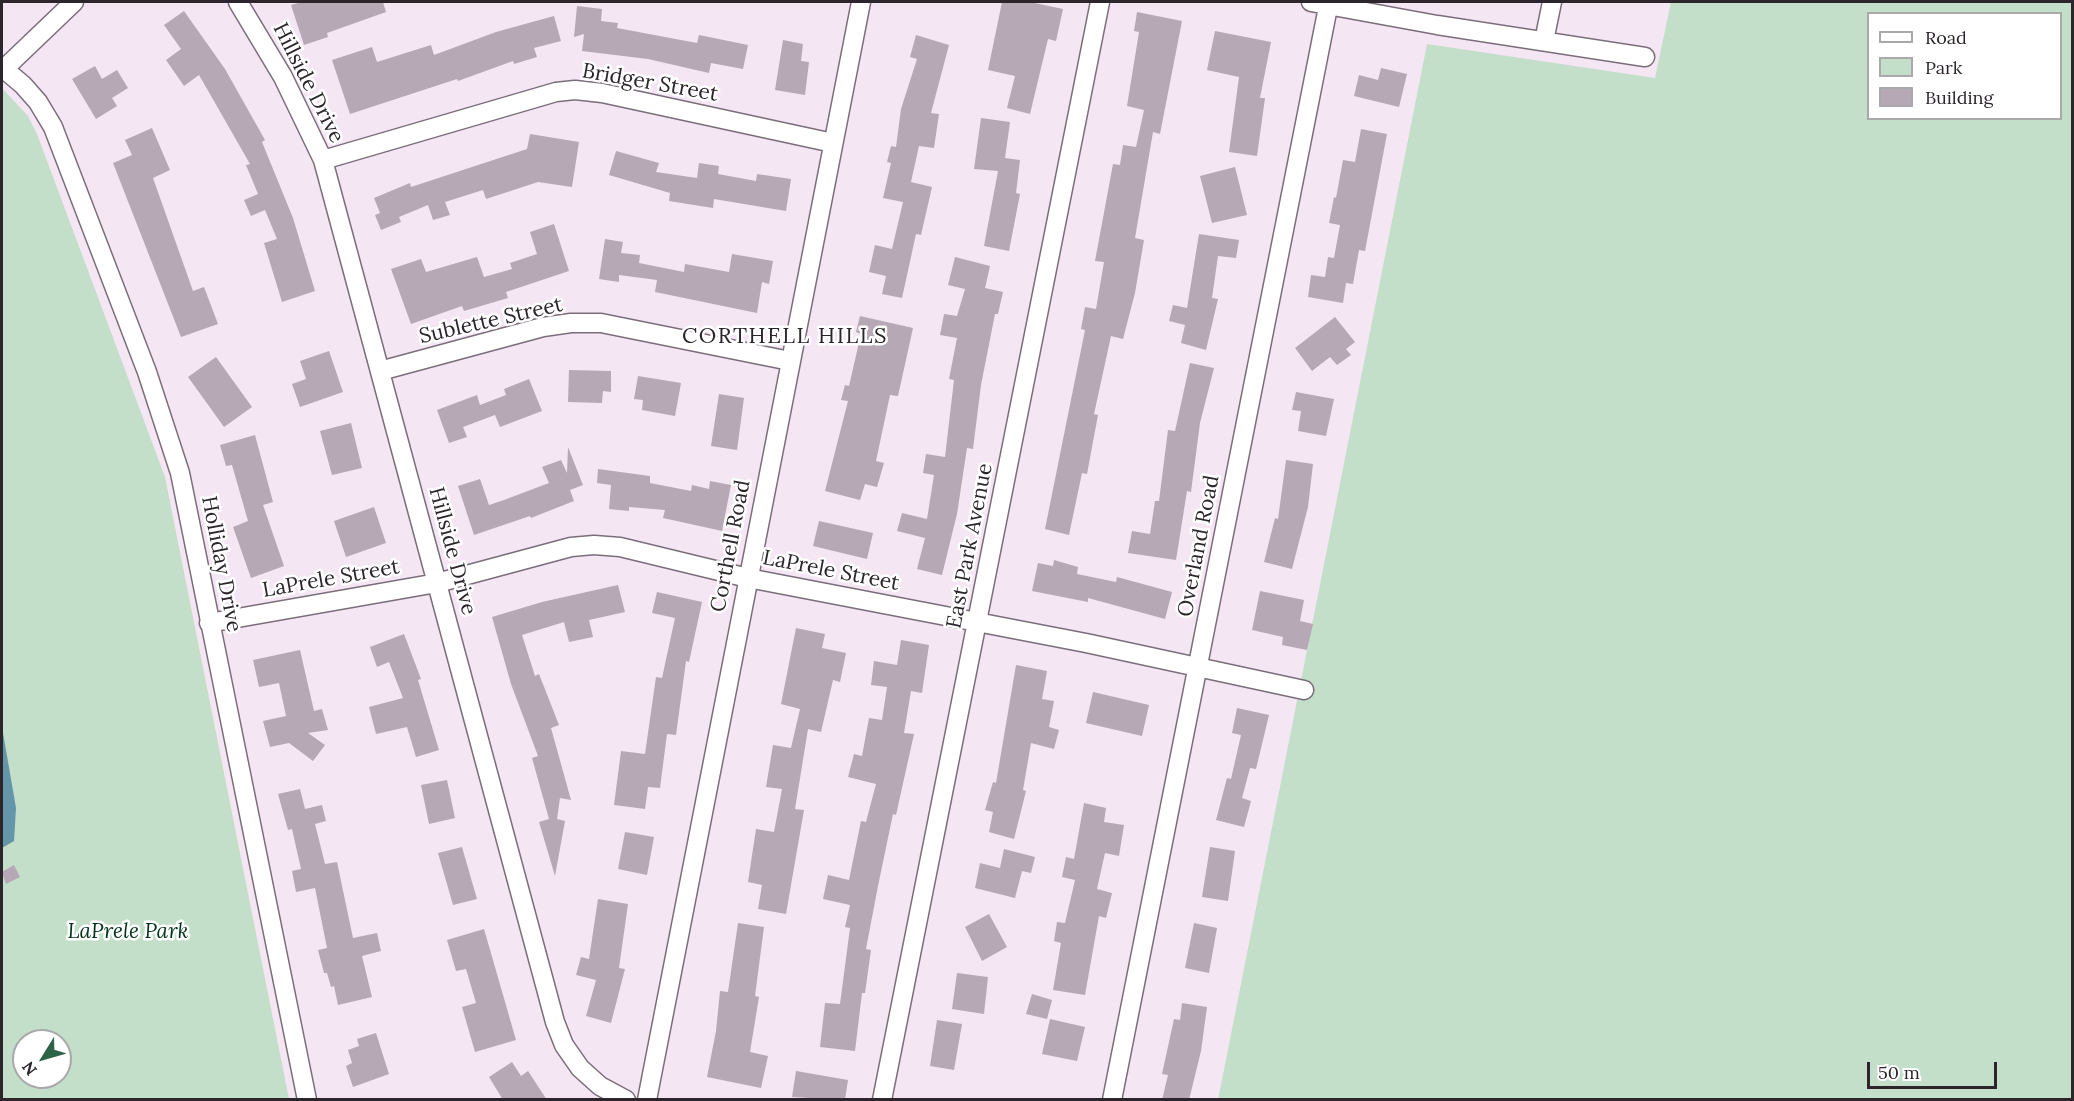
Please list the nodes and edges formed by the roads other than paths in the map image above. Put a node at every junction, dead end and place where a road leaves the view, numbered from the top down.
1 (74, 2) edge
2 (238, 2) edge
3 (861, 2) edge
4 (1100, 2) edge
5 (1551, 2) edge
6 (1323, 3) edge
7 (1544, 41) junction
8 (1645, 57) dead end
9 (833, 143) junction
10 (322, 160) junction
11 (790, 361) junction
12 (380, 371) junction
13 (747, 578) junction
14 (437, 583) junction
15 (978, 622) junction
16 (209, 623) junction
17 (1199, 666) junction
18 (1304, 690) dead end
19 (307, 1100) edge
20 (626, 1100) edge
21 (647, 1100) edge
22 (882, 1100) edge
23 (1112, 1100) edge

1 - 16 street, Holliday Drive
2 - 10 street, Hillside Drive
3 - 9 street, Corthell Road
4 - 15 street, East Park Avenue
5 - 7 street
6 - 7 street
6 - 17 street, Overland Road
7 - 8 street
9 - 10 street, Bridger Street
9 - 11 street, Corthell Road
10 - 12 street, Hillside Drive
11 - 12 street, Sublette Street
11 - 13 street, Corthell Road
12 - 14 street, Hillside Drive
13 - 14 street, LaPrele Street
13 - 15 street, LaPrele Street
13 - 21 street, Corthell Road
14 - 16 street, LaPrele Street
14 - 20 street, Hillside Drive
15 - 17 street, LaPrele Street
15 - 22 street, East Park Avenue
16 - 19 street, Holliday Drive
17 - 18 street, LaPrele Street
17 - 23 street, Overland Road

